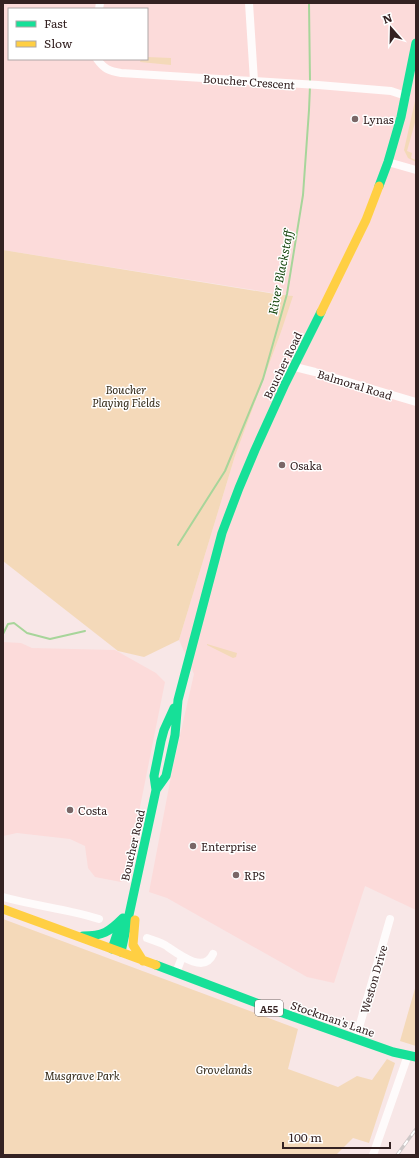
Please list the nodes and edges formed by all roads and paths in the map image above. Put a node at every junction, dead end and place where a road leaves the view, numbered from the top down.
1 (249, 3) edge
2 (416, 43) edge
3 (98, 60) edge
4 (254, 81) junction
5 (406, 96) junction
6 (388, 162) junction
7 (416, 170) edge
8 (295, 367) junction
9 (416, 402) edge
10 (136, 882) junction
11 (3, 898) edge
12 (23, 903) junction
13 (131, 904) junction
14 (3, 909) edge
15 (15, 914) junction
16 (99, 918) dead end
17 (123, 918) junction
18 (390, 920) dead end
19 (74, 935) junction
20 (147, 938) dead end
21 (116, 950) junction
22 (213, 954) dead end
23 (182, 957) junction
24 (143, 961) junction
25 (176, 973) junction
26 (356, 1038) junction
27 (412, 1056) edge
28 (373, 1155) edge

1 - 4 street
2 - 5 main road, Boucher Road
3 - 4 street, Boucher Crescent
4 - 5 street, Boucher Crescent
5 - 6 main road, Boucher Road
6 - 7 street
6 - 8 main road, Boucher Road
8 - 9 street, Balmoral Road
8 - 10 main road, Boucher Road
10 - 13 main road, Boucher Road
10 - 24 main road
11 - 12 street
12 - 15 street
12 - 16 street
13 - 17 main road, Boucher Road
13 - 21 main road, Boucher Road
14 - 15 main road, Stockman's Lane / A55
15 - 19 main road, Stockman's Lane / A55
17 - 19 main road
17 - 21 main road, Boucher Road
18 - 26 street, Weston Drive
19 - 21 main road, Stockman's Lane / A55
20 - 23 street
21 - 24 main road, Stockman's Lane / A55
22 - 23 street
23 - 25 street
24 - 25 main road, Stockman's Lane / A55
25 - 26 main road, Stockman's Lane / A55
26 - 27 main road, Stockman's Lane / A55
27 - 28 street

